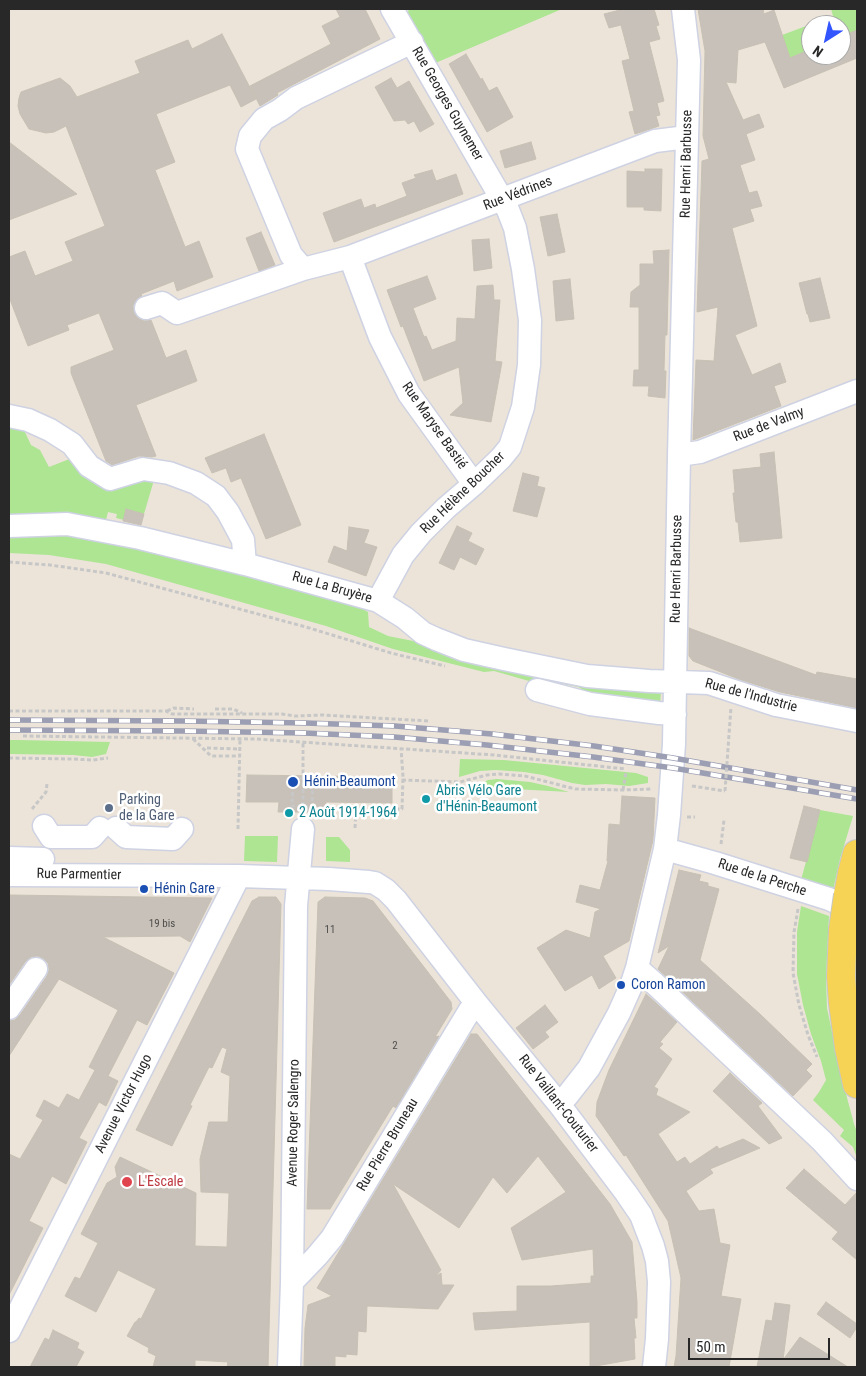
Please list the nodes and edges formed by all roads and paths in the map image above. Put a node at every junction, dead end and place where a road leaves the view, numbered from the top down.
1 (392, 9) edge
2 (683, 9) edge
3 (412, 42) junction
4 (687, 137) junction
5 (502, 200) junction
6 (350, 257) junction
7 (303, 269) junction
8 (146, 308) dead end
9 (857, 391) edge
10 (9, 416) edge
11 (680, 455) junction
12 (474, 484) junction
13 (9, 526) edge
14 (9, 562) edge
15 (245, 564) junction
16 (378, 602) junction
17 (454, 668) dead end
18 (675, 681) junction
19 (537, 690) dead end
20 (731, 707) dead end
21 (194, 708) dead end
22 (215, 709) dead end
23 (9, 711) edge
24 (166, 711) junction
25 (242, 713) junction
26 (675, 714) junction
27 (429, 721) dead end
28 (857, 721) edge
29 (23, 736) dead end
30 (193, 739) junction
31 (240, 739) junction
32 (303, 742) junction
33 (207, 748) dead end
34 (401, 748) junction
35 (240, 749) junction
36 (240, 756) junction
37 (9, 758) edge
38 (108, 758) dead end
39 (303, 778) junction
40 (402, 780) junction
41 (679, 789) junction
42 (622, 790) junction
43 (303, 806) junction
44 (303, 820) joint
45 (44, 826) dead end
46 (238, 828) dead end
47 (355, 828) dead end
48 (182, 829) dead end
49 (665, 849) junction
50 (857, 854) edge
51 (9, 858) edge
52 (9, 874) edge
53 (239, 876) junction
54 (298, 878) junction
55 (370, 882) joint
56 (804, 892) junction
57 (850, 912) edge
58 (637, 968) junction
59 (36, 969) dead end
60 (477, 1004) junction
61 (9, 1008) edge
62 (817, 1057) dead end
63 (857, 1084) edge
64 (559, 1104) junction
65 (857, 1179) edge
66 (292, 1282) junction
67 (16, 1297) edge
68 (9, 1331) edge
69 (289, 1367) edge
70 (654, 1367) edge

1 - 3 street, Rue Georges Guynemer
2 - 4 street, Rue Henri Barbusse
3 - 5 street, Rue Georges Guynemer
3 - 7 street
4 - 5 street, Rue Védrines
4 - 11 street, Rue Henri Barbusse
5 - 6 street, Rue Védrines
5 - 12 street, Rue Hélène Boucher
6 - 7 street, Rue Védrines
6 - 12 street, Rue Maryse Bastié
7 - 8 street, Rue Védrines
9 - 11 street, Rue de Valmy
10 - 15 street
11 - 18 street, Rue Henri Barbusse
12 - 16 street, Rue Hélène Boucher
13 - 15 street, Rue La Bruyère
14 - 17 path
15 - 16 street, Rue La Bruyère
16 - 18 street, Rue La Bruyère
18 - 26 street, Rue Henri Barbusse
18 - 28 street, Rue de l'Industrie
19 - 26 street
20 - 41 path, bridge
21 - 24 path
22 - 25 path
23 - 24 path
24 - 25 path
25 - 27 path
26 - 41 street, Rue Henri Barbusse
29 - 30 path
30 - 31 path
30 - 36 path
31 - 32 path
31 - 35 path
32 - 34 path
32 - 39 path
33 - 35 path
34 - 40 path
34 - 42 path
35 - 36 path
36 - 46 path
37 - 38 path
39 - 43 path
39 - 43 path
39 - 43 path
40 - 42 path
40 - 47 path
41 - 42 path
41 - 49 street, Rue Henri Barbusse
43 - 44 path
44 - 54 street, Avenue Roger Salengro
45 - 48 street
49 - 56 street, Rue de la Perche
49 - 58 street, Rue Henri Barbusse
50 - 57 main road
51 - 53 street
52 - 53 street, Rue Parmentier
53 - 54 street, Rue Parmentier
53 - 67 street, Avenue Victor Hugo
54 - 55 street, Rue Parmentier
54 - 66 street, Avenue Roger Salengro
55 - 60 street, Rue Vaillant-Couturier
56 - 57 street, Rue de la Perche
56 - 62 path
57 - 63 main road
58 - 64 street, Rue Henri Barbusse
58 - 65 street
59 - 61 street
60 - 64 street, Rue Vaillant-Couturier
60 - 66 street, Rue Pierre Bruneau
64 - 70 street, Rue Vaillant-Couturier
66 - 69 street, Avenue Roger Salengro
67 - 68 street, Avenue Victor Hugo

